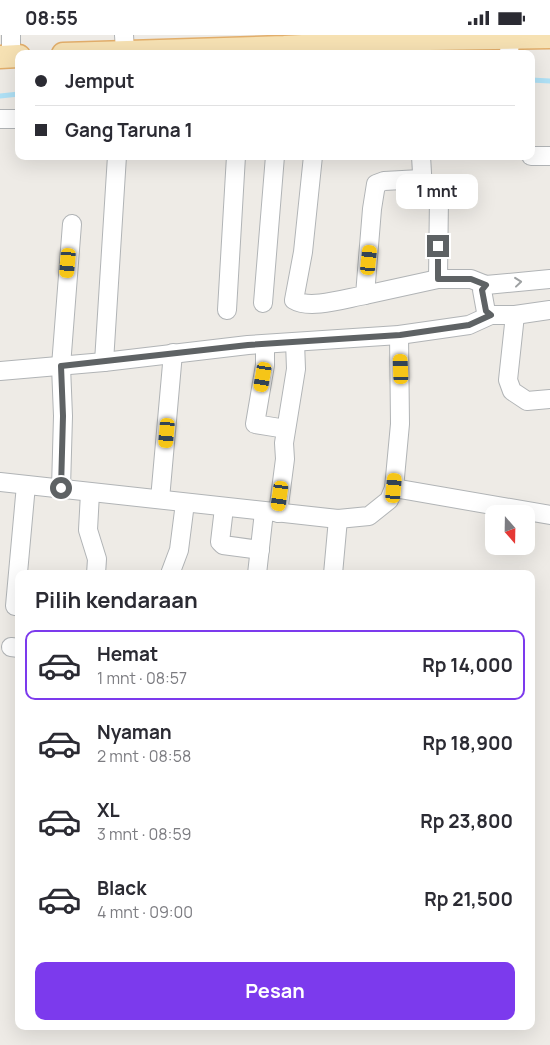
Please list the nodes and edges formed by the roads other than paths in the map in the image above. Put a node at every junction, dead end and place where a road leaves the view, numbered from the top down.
1 (550, 37) edge
2 (211, 42) edge
3 (423, 42) edge
4 (125, 43) edge
5 (274, 46) edge
6 (509, 46) edge
7 (98, 50) edge
8 (0, 119) edge
9 (15, 119) edge
10 (535, 156) edge
11 (550, 156) edge
12 (117, 160) edge
13 (236, 160) edge
14 (275, 160) edge
15 (314, 160) edge
16 (421, 160) edge
17 (421, 179) junction
18 (72, 224) dead end
19 (438, 279) junction
20 (550, 279) edge
21 (486, 285) junction
22 (365, 295) junction
23 (263, 303) dead end
24 (227, 310) dead end
25 (550, 310) edge
26 (491, 315) junction
27 (516, 315) junction
28 (400, 335) junction
29 (295, 342) junction
30 (265, 344) junction
31 (173, 353) junction
32 (104, 362) junction
33 (61, 366) junction
34 (0, 371) edge
35 (550, 399) edge
36 (286, 429) junction
37 (0, 482) edge
38 (26, 485) junction
39 (61, 488) junction
40 (394, 488) junction
41 (90, 493) junction
42 (160, 499) junction
43 (184, 503) junction
44 (224, 508) junction
45 (271, 512) junction
46 (550, 515) edge
47 (338, 519) junction
48 (260, 550) junction
49 (18, 570) edge
50 (96, 570) edge
51 (172, 570) edge
52 (258, 570) edge
53 (332, 570) edge

1 - 6 main road
2 - 4 main road
2 - 5 main road
3 - 5 main road
3 - 6 main road
4 - 7 main road
8 - 9 street
10 - 11 street
12 - 32 street
13 - 24 street
14 - 23 street
15 - 22 street
16 - 17 street
17 - 19 street
17 - 22 street
18 - 33 street
19 - 21 street
19 - 22 street
21 -> 20 street
21 - 26 street
25 - 27 street
26 - 27 street
26 - 28 street
27 - 35 street
28 - 29 street
28 - 40 street
29 - 30 street
29 - 36 street
30 - 31 street
30 - 36 street
31 - 32 street
31 - 42 street
32 - 33 street
33 - 34 street
33 - 39 street
36 - 45 street
37 - 38 street
38 - 39 street
38 - 49 street
39 - 41 street
40 - 46 street
40 - 47 street
41 - 42 street
41 - 50 street
42 - 43 street
43 - 44 street
43 - 51 street
44 - 45 street
44 - 48 street
45 - 47 street
45 - 48 street
47 - 53 street
48 - 52 street

